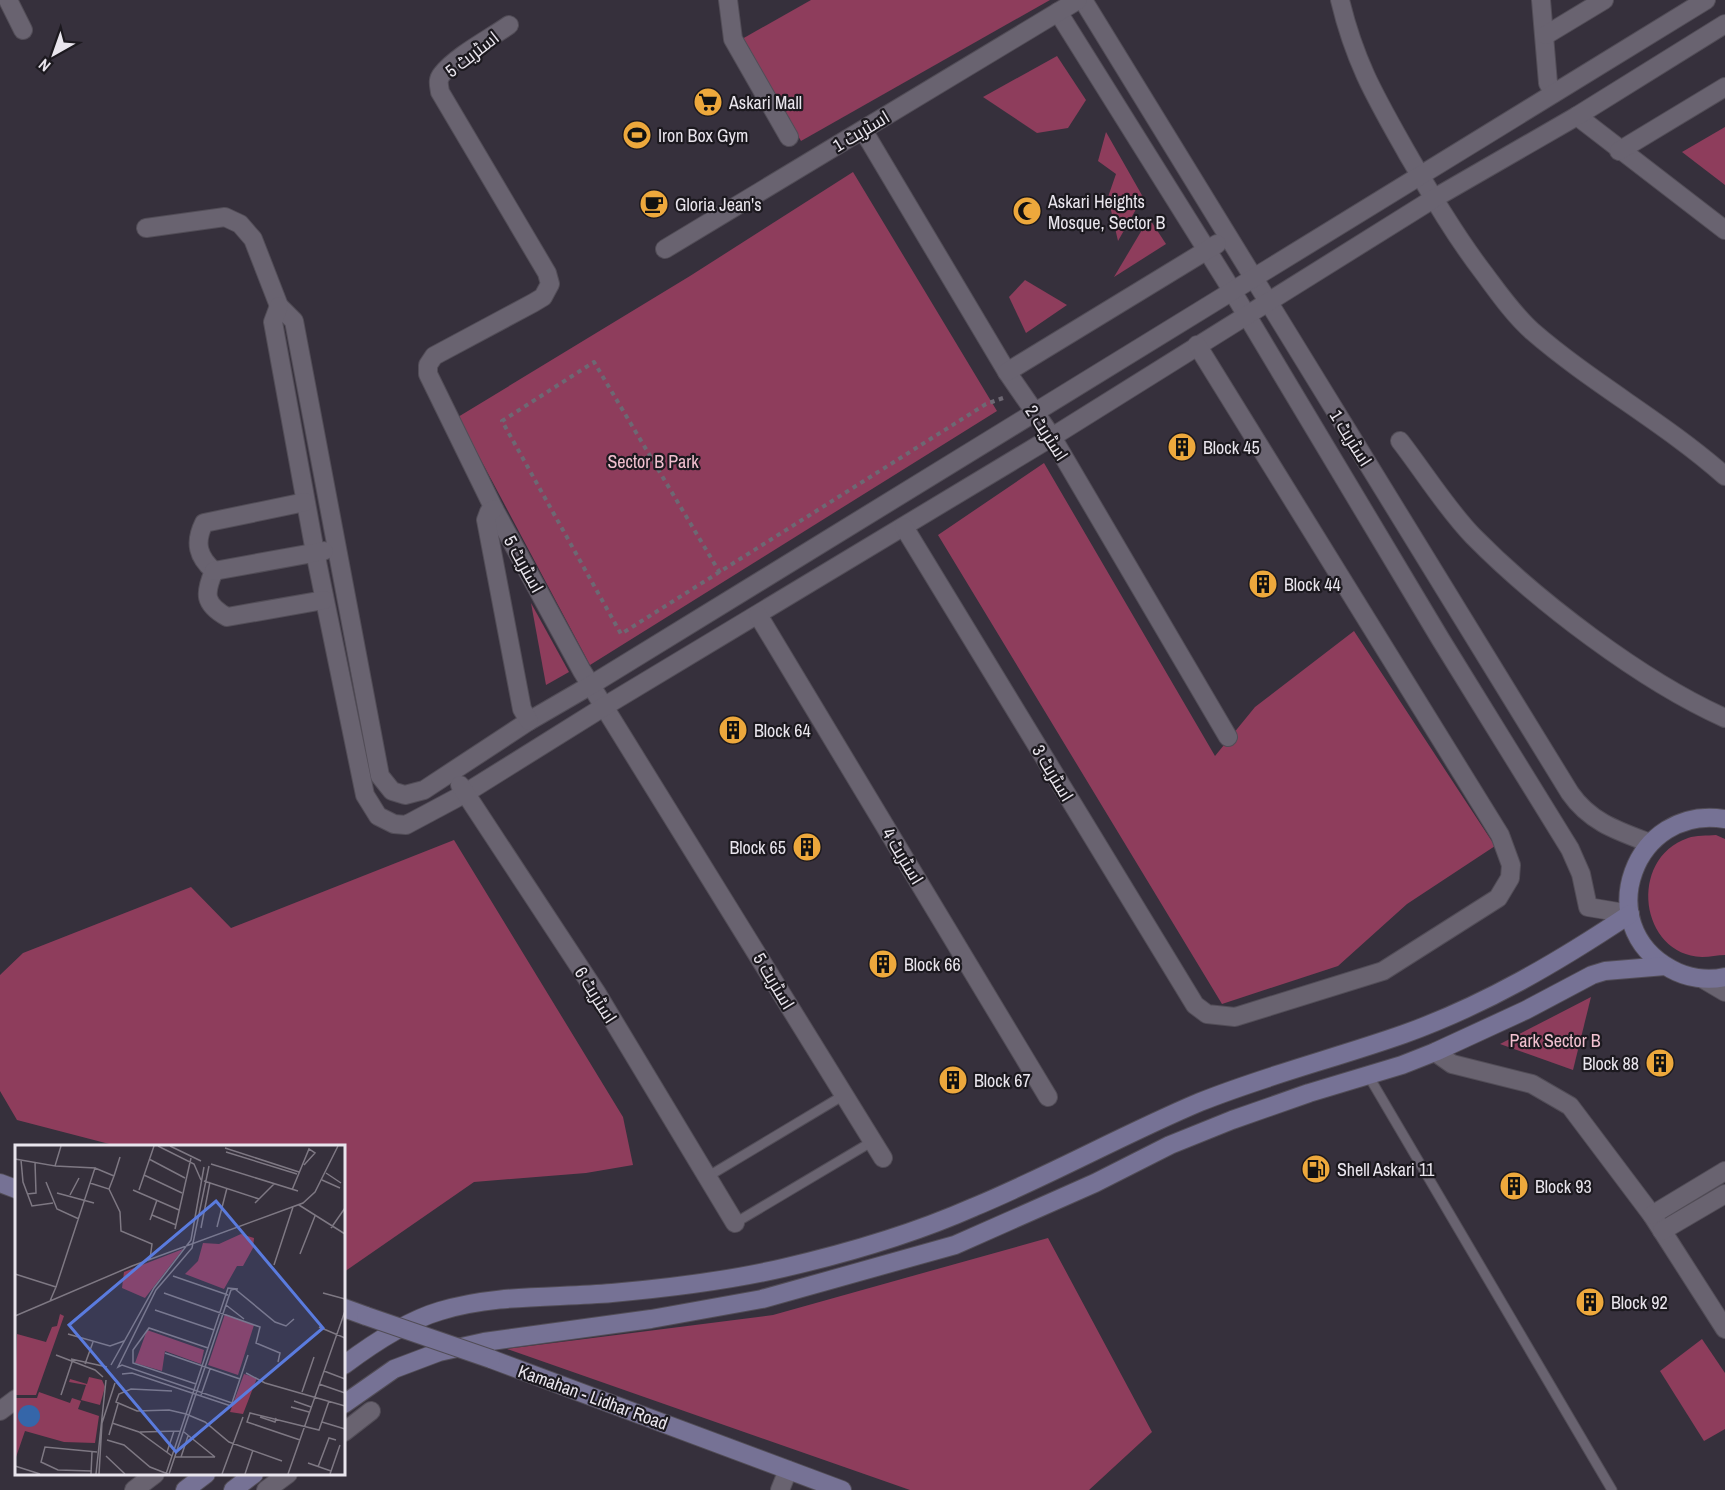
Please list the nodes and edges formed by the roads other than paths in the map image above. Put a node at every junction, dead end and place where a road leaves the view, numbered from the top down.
1 (8, 0) edge
2 (728, 0) edge
3 (1081, 0) edge
4 (1340, 0) edge
5 (1541, 0) edge
6 (1604, 0) edge
7 (1706, 0) edge
8 (1058, 12) junction
9 (1725, 24) edge
10 (509, 25) dead end
11 (24, 30) dead end
12 (1546, 35) junction
13 (1725, 87) edge
14 (1554, 93) junction
15 (1577, 116) junction
16 (863, 130) junction
17 (789, 137) dead end
18 (1619, 151) junction
19 (1420, 176) junction
20 (1433, 200) junction
21 (146, 228) dead end
22 (1725, 230) edge
23 (1229, 236) junction
24 (665, 249) dead end
25 (1207, 250) junction
26 (1253, 277) junction
27 (1232, 290) junction
28 (1267, 301) junction
29 (279, 306) junction
30 (1247, 314) junction
31 (1197, 345) junction
32 (1007, 372) junction
33 (1036, 411) junction
34 (1052, 437) junction
35 (1400, 441) dead end
36 (1725, 476) edge
37 (305, 502) junction
38 (494, 509) junction
39 (904, 527) junction
40 (336, 549) junction
41 (315, 552) junction
42 (214, 572) junction
43 (324, 600) junction
44 (758, 615) junction
45 (591, 685) junction
46 (605, 706) junction
47 (1725, 718) edge
48 (529, 721) junction
49 (1228, 737) dead end
50 (453, 770) junction
51 (398, 794) junction
52 (464, 794) junction
53 (1725, 819) edge
54 (385, 821) junction
55 (1650, 843) junction
56 (1630, 914) junction
57 (1665, 966) junction
58 (1725, 977) edge
59 (1703, 979) junction
60 (1725, 992) edge
61 (1435, 1052) junction
62 (1368, 1075) junction
63 (844, 1095) junction
64 (1048, 1097) dead end
65 (873, 1141) junction
66 (884, 1158) dead end
67 (1725, 1171) edge
68 (707, 1177) junction
69 (0, 1183) edge
70 (1023, 1185) junction
71 (15, 1189) edge
72 (1725, 1194) edge
73 (1035, 1208) junction
74 (1652, 1215) junction
75 (735, 1223) joint
76 (1662, 1231) junction
77 (345, 1308) edge
78 (1725, 1329) edge
79 (345, 1364) edge
80 (15, 1401) edge
81 (345, 1403) edge
82 (0, 1411) edge
83 (370, 1411) dead end
84 (345, 1431) edge
85 (788, 1470) junction
86 (153, 1475) edge
87 (204, 1475) edge
88 (252, 1475) edge
89 (285, 1475) edge
90 (134, 1490) edge
91 (185, 1490) edge
92 (233, 1490) edge
93 (266, 1490) edge
94 (780, 1490) edge
95 (842, 1490) edge
96 (1612, 1490) edge

1 - 11 street
2 - 17 street
3 - 8 street, اسٹریٹ 1
3 - 23 street, اسٹریٹ 1
4 - 19 street
5 - 12 street
6 - 12 street
7 - 14 street
8 - 16 street, اسٹریٹ 1
8 - 25 street, اسٹریٹ 1
9 - 15 street
10 - 38 street, اسٹریٹ 5
12 - 14 street
13 - 18 street
14 - 19 street
15 - 18 street
15 - 20 street
16 - 24 street, اسٹریٹ 1
16 - 32 street, اسٹریٹ 2
18 - 22 street
19 - 20 street
19 - 26 street
20 - 28 street
20 - 36 street
21 - 29 street
23 - 25 street
23 - 26 street, اسٹریٹ 1
25 - 27 street, اسٹریٹ 1
25 - 32 street
26 - 27 street
26 - 28 street, اسٹریٹ 1
27 - 30 street, اسٹریٹ 1
27 - 33 street
28 - 30 street
28 - 55 street, اسٹریٹ 1
29 - 37 street
29 - 40 street
30 - 31 street
30 - 56 street, اسٹریٹ 1
31 - 34 street
31 - 39 street, اسٹریٹ 3
32 - 33 street, اسٹریٹ 2
33 - 34 street, اسٹریٹ 2
33 - 45 street
34 - 39 street
34 - 49 street, اسٹریٹ 2
35 - 47 street
37 - 41 street
37 - 42 street
38 - 45 street, اسٹریٹ 5
38 - 48 street
39 - 44 street
40 - 41 street
40 - 51 street
41 - 42 street
41 - 43 street
42 - 43 street
43 - 54 street
44 - 46 street
44 - 64 street, اسٹریٹ 4
45 - 46 street, اسٹریٹ 5
45 - 48 street
46 - 52 street
46 - 63 street, اسٹریٹ 5
48 - 50 street
50 - 51 street
50 - 52 street, اسٹریٹ 6
51 - 54 street
52 - 54 street
52 - 68 street, اسٹریٹ 6
53 - 55 street
55 - 56 street
56 - 57 street
56 - 70 street
57 - 59 street
57 - 61 street
58 - 59 street
59 - 60 street
61 - 62 street
61 - 74 street
62 - 73 street
62 - 96 lane
63 - 65 street, اسٹریٹ 5
63 - 68 lane
65 - 66 street, اسٹریٹ 5
65 - 75 lane
67 - 74 street
68 - 75 street, اسٹریٹ 6
69 - 71 street
70 - 73 street
70 - 79 street
72 - 76 street
73 - 81 street
74 - 76 street
76 - 78 street
77 - 85 street, Kamahan - Lidhar Road, bridge
80 - 82 street
83 - 84 street
85 - 94 street
85 - 95 street, Kamahan - Lidhar Road
86 - 90 street
87 - 91 street
88 - 92 street
89 - 93 street

